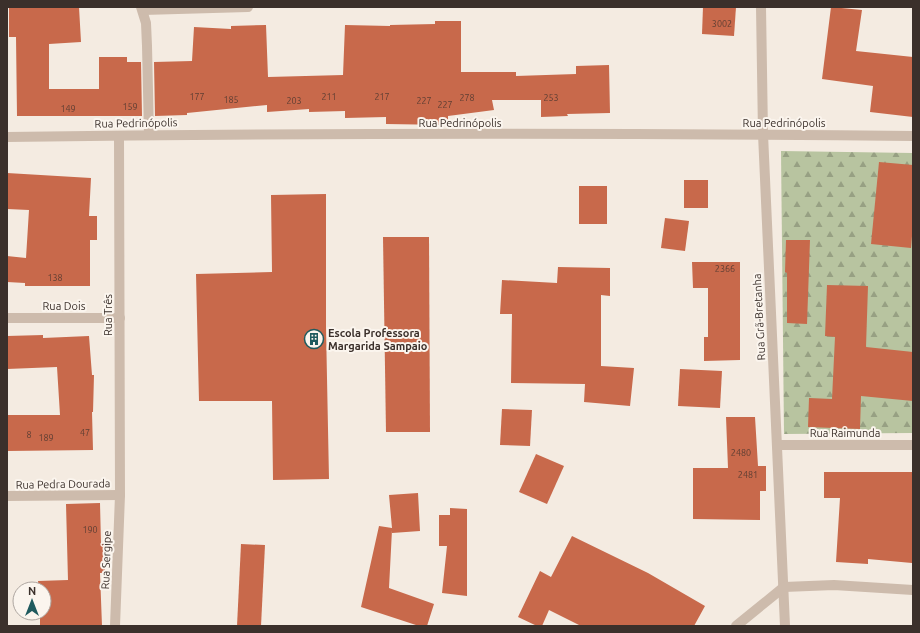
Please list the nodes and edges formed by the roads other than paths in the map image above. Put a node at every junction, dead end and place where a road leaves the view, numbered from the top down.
1 (248, 7) edge
2 (761, 7) edge
3 (142, 8) edge
4 (762, 134) junction
5 (149, 135) junction
6 (119, 136) junction
7 (913, 136) edge
8 (7, 137) edge
9 (7, 318) edge
10 (120, 318) junction
11 (913, 444) edge
12 (777, 445) junction
13 (120, 495) junction
14 (7, 496) edge
15 (784, 587) junction
16 (913, 590) edge
17 (115, 626) edge
18 (736, 626) edge
19 (785, 626) edge

1 - 3 street
2 - 4 street, Rua Grã-Bretanha
3 - 5 street
4 - 5 street, Rua Pedrinópolis
4 - 7 street, Rua Pedrinópolis
4 - 12 street, Rua Grã-Bretanha
5 - 6 street, Rua Pedrinópolis
6 - 8 street, Rua Pedrinópolis
6 - 10 street, Rua Três
9 - 10 street, Rua Dois
10 - 13 street, Rua Três
11 - 12 street, Rua Raimunda
12 - 15 street, Rua Grã-Bretanha
13 - 14 street, Rua Pedra Dourada
13 - 17 street, Rua Sergipe
15 - 16 street
15 - 18 street
15 - 19 street, Rua Grã-Bretanha

